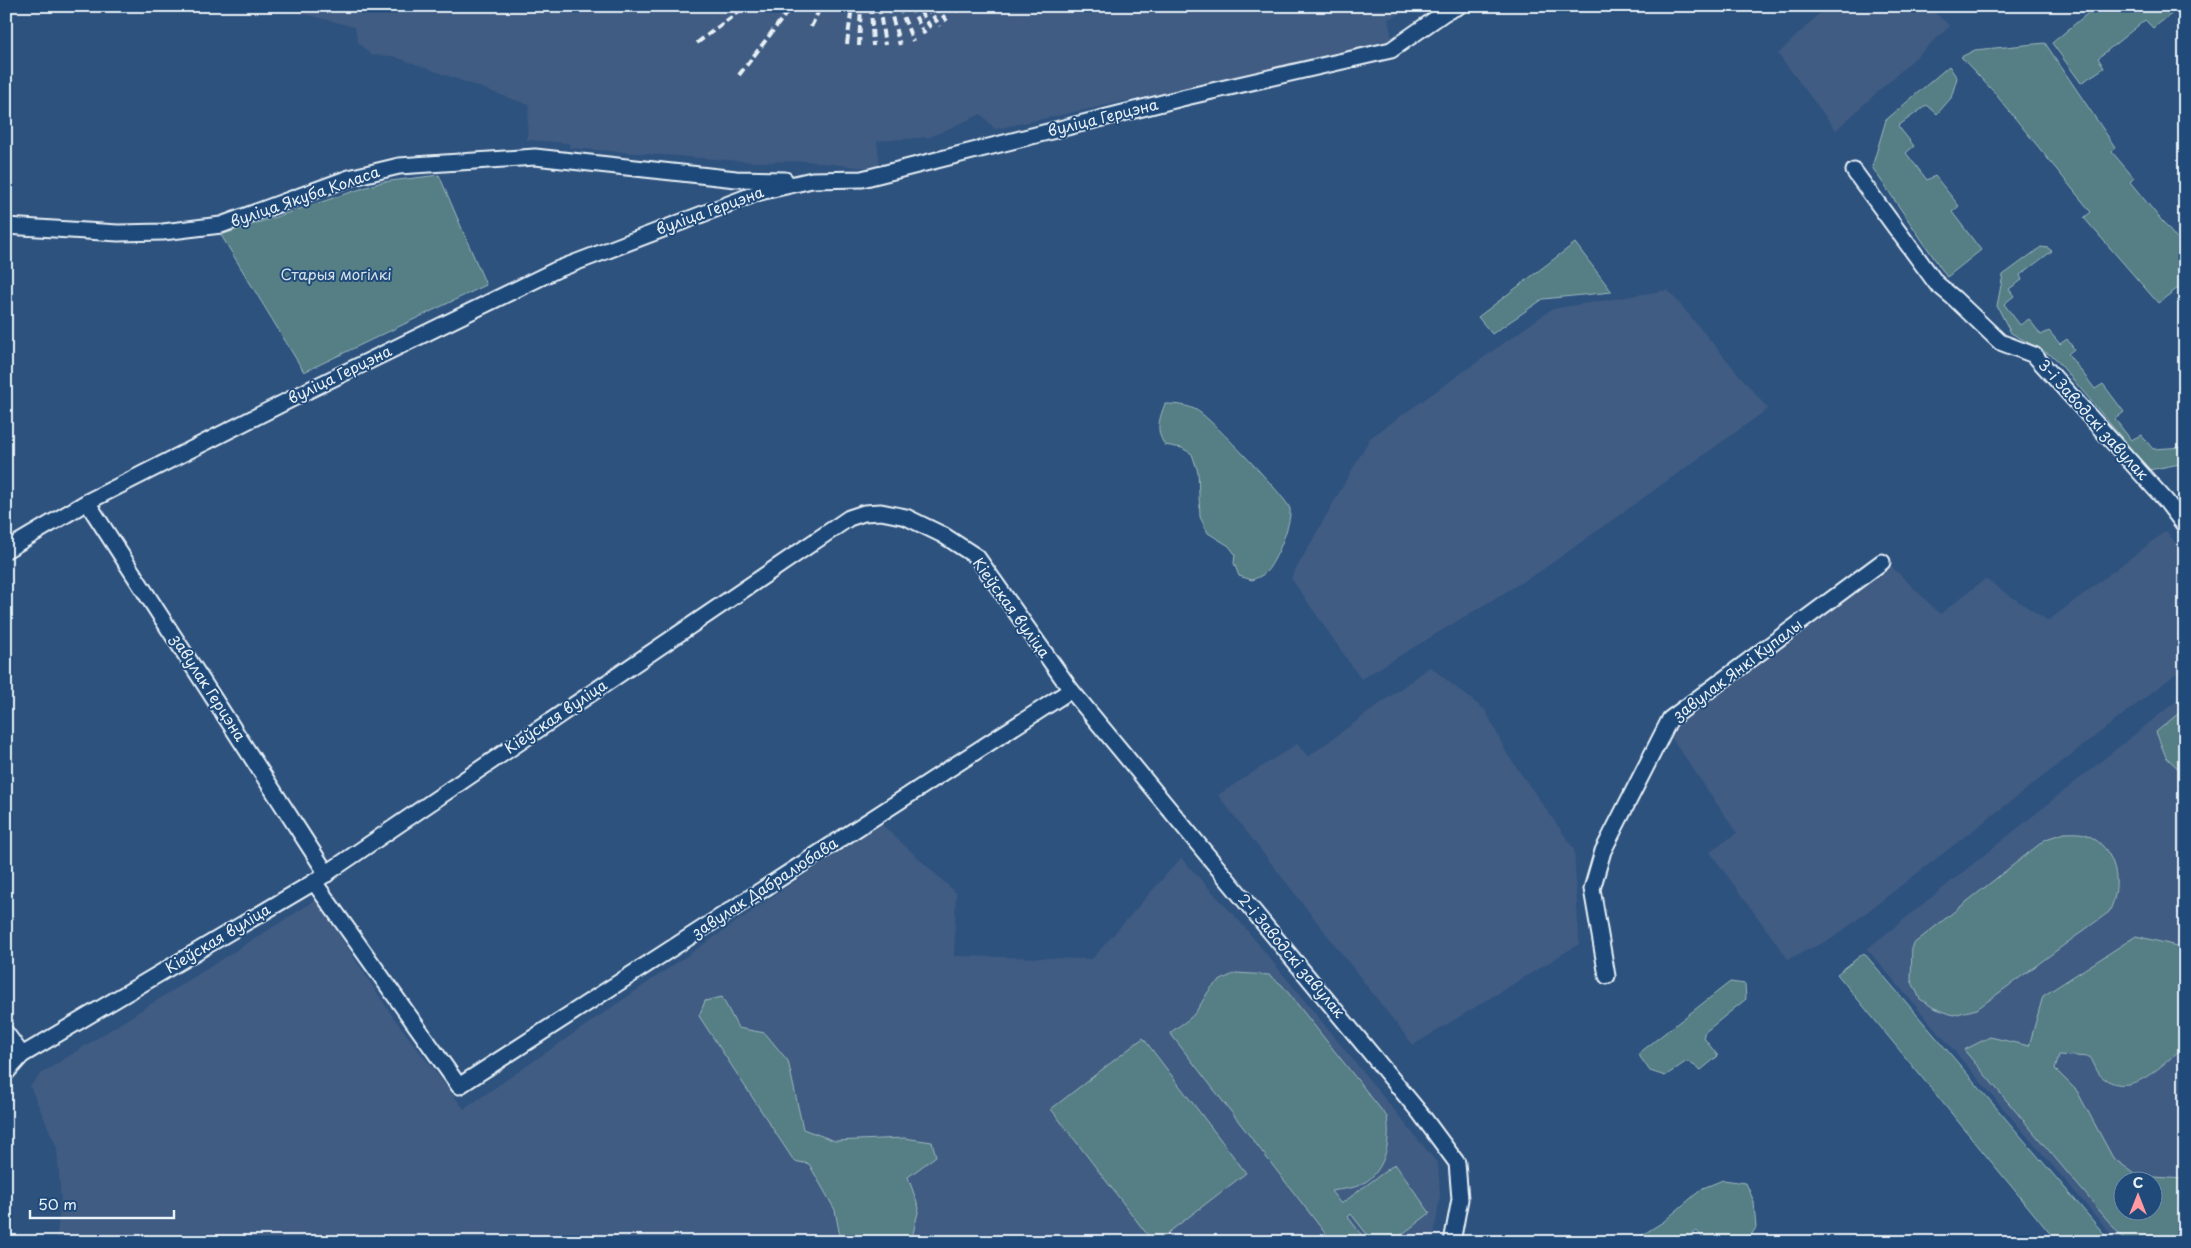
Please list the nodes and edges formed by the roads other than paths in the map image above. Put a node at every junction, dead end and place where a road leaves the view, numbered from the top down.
1 (1459, 6) edge
2 (1854, 171) dead end
3 (812, 180) junction
4 (6, 226) edge
5 (87, 502) junction
6 (2185, 526) edge
7 (6, 550) edge
8 (1882, 562) dead end
9 (1071, 690) junction
10 (320, 878) junction
11 (1607, 976) dead end
12 (6, 1033) edge
13 (22, 1055) junction
14 (6, 1073) edge
15 (460, 1086) joint
16 (1452, 1242) edge

1 - 3 street, вуліца Герцэна
2 - 6 street, 3-і Заводскі завулак
3 - 4 street, вуліца Якуба Коласа
3 - 5 street, вуліца Герцэна
5 - 7 street, вуліца Герцэна
5 - 10 street, завулак Герцэна
8 - 11 street, завулак Янкі Купалы
9 - 10 street, Кіеўская вуліца
9 - 15 street, завулак Дабралюбава
9 - 16 street, 2-і Заводскі завулак
10 - 13 street, Кіеўская вуліца
10 - 15 street, завулак Герцэна
12 - 13 street
13 - 14 street, Кіеўская вуліца

